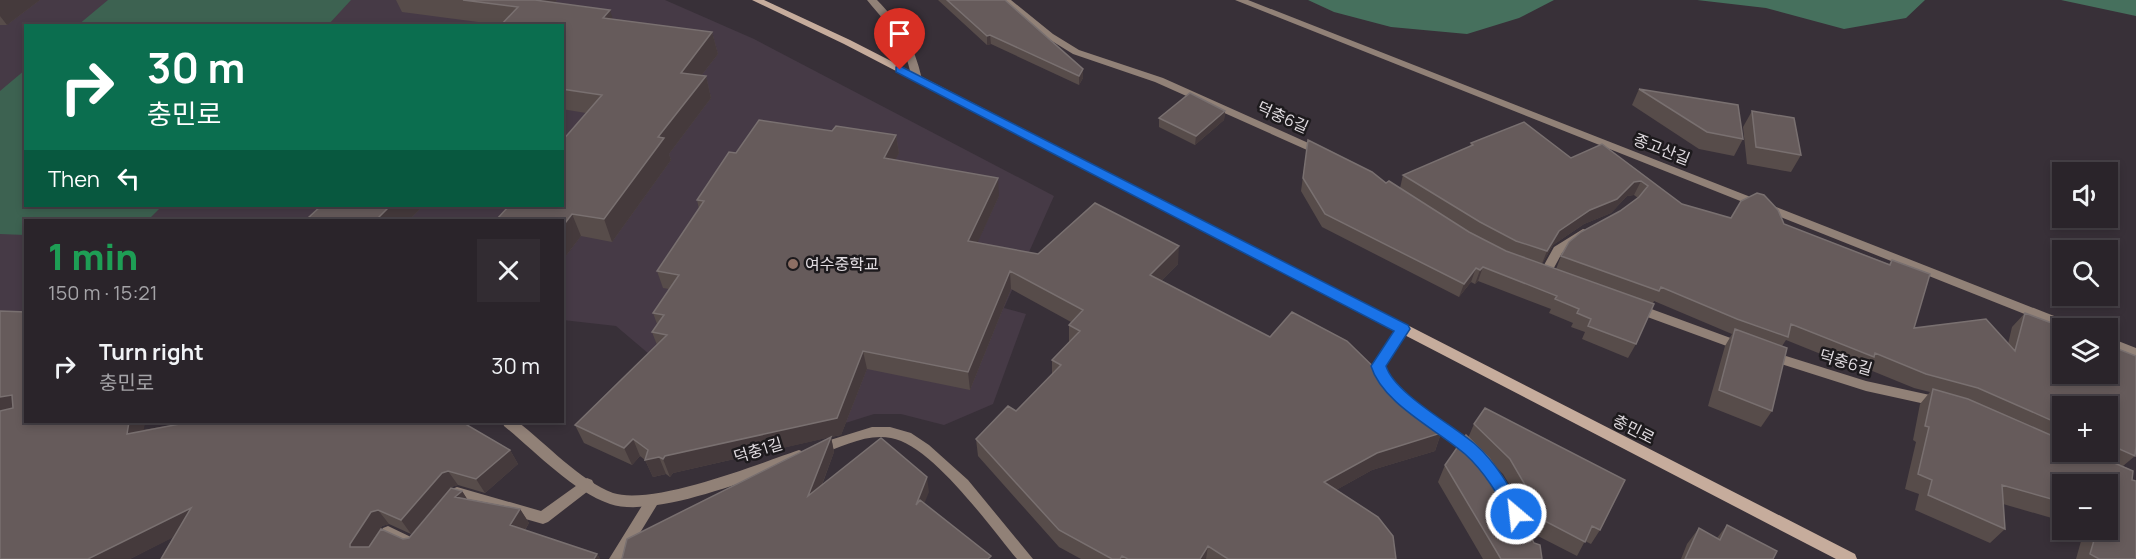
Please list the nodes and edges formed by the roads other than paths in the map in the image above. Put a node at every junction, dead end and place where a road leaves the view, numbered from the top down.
1 (757, 0) edge
2 (872, 0) edge
3 (1005, 0) edge
4 (1240, 0) edge
5 (917, 79) junction
6 (1336, 159) edge
7 (1596, 225) edge
8 (1546, 274) edge
9 (1620, 302) edge
10 (2052, 320) edge
11 (1402, 329) junction
12 (2118, 346) edge
13 (2136, 353) edge
14 (1950, 405) edge
15 (510, 423) edge
16 (1480, 459) edge
17 (587, 484) junction
18 (653, 500) junction
19 (443, 510) edge
20 (429, 528) edge
21 (1022, 558) edge
22 (370, 559) edge
23 (616, 559) edge
24 (1850, 559) edge

1 - 5 street, 충민로
2 - 5 street
3 - 6 street, 덕충6길
4 - 10 street, 종고산길
5 - 11 street, 충민로
7 - 8 street
9 - 14 street, 덕충6길
11 - 16 street
11 - 24 street, 충민로
12 - 13 street
15 - 17 street, 덕충1길
17 - 18 street, 덕충1길
17 - 19 street
18 - 21 street, 덕충1길
18 - 23 street
20 - 22 street

